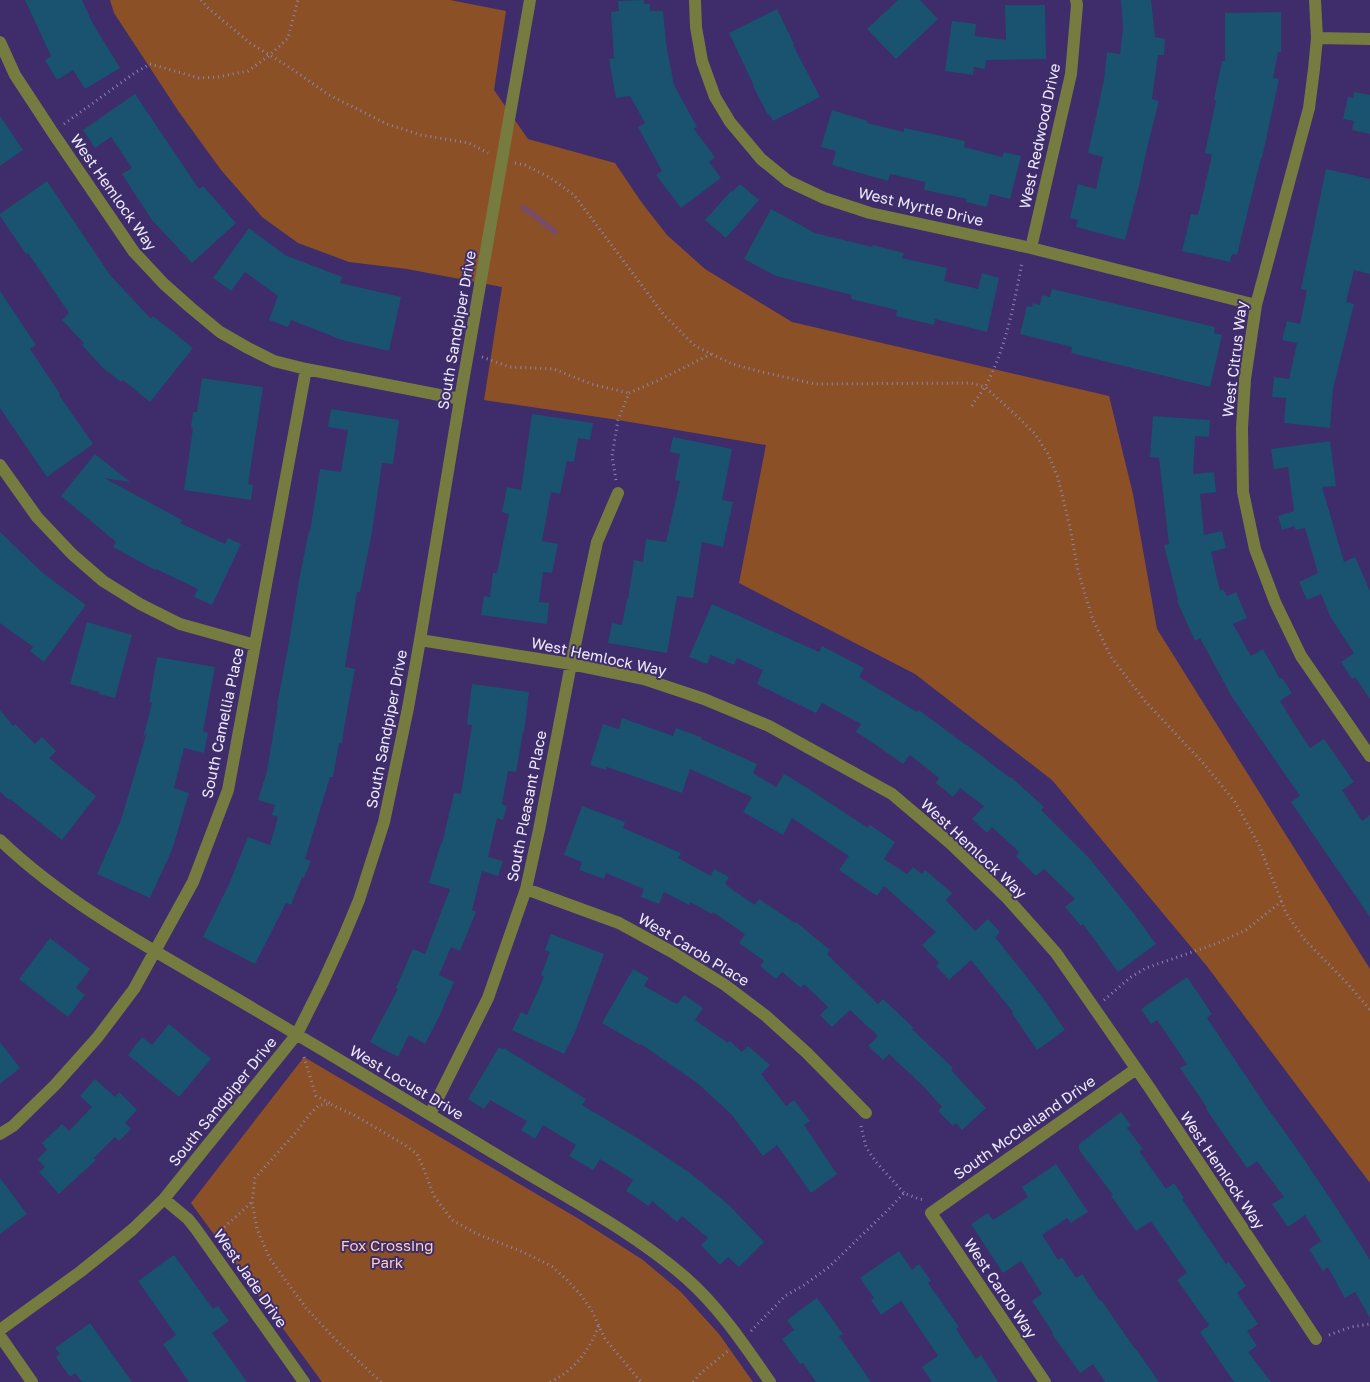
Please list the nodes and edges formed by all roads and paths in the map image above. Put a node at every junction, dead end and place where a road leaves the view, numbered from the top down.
1 (201, 0) edge
2 (298, 0) edge
3 (530, 0) edge
4 (695, 0) edge
5 (1076, 0) edge
6 (1315, 0) edge
7 (1317, 38) junction
8 (1370, 38) edge
9 (0, 42) edge
10 (270, 55) junction
11 (53, 133) junction
12 (503, 160) junction
13 (1028, 247) junction
14 (1256, 305) junction
15 (469, 353) junction
16 (711, 354) junction
17 (306, 369) junction
18 (985, 387) junction
19 (629, 393) junction
20 (460, 399) junction
21 (972, 406) dead end
22 (0, 465) edge
23 (618, 493) joint
24 (420, 640) junction
25 (255, 645) junction
26 (570, 664) junction
27 (1370, 756) edge
28 (0, 840) edge
29 (526, 889) junction
30 (1282, 901) junction
31 (155, 951) junction
32 (1094, 1008) junction
33 (1370, 1010) edge
34 (296, 1034) junction
35 (304, 1057) dead end
36 (1136, 1068) junction
37 (855, 1102) junction
38 (330, 1104) junction
39 (866, 1113) dead end
40 (430, 1114) junction
41 (0, 1134) edge
42 (904, 1193) junction
43 (164, 1199) junction
44 (252, 1202) junction
45 (944, 1203) junction
46 (931, 1212) joint
47 (215, 1236) dead end
48 (599, 1324) junction
49 (1370, 1324) edge
50 (0, 1330) edge
51 (751, 1332) dead end
52 (0, 1336) edge
53 (1316, 1339) joint
54 (730, 1349) dead end
55 (32, 1382) edge
56 (304, 1382) edge
57 (381, 1382) edge
58 (550, 1382) edge
59 (641, 1382) edge
60 (693, 1382) edge
61 (770, 1382) edge
62 (1045, 1382) edge

1 - 10 path
2 - 10 path
3 - 12 street, South Sandpiper Drive
4 - 13 street, West Myrtle Drive
5 - 13 street, West Redwood Drive
6 - 7 street, West Citrus Way
7 - 8 street
7 - 14 street, West Citrus Way
9 - 11 street, West Hemlock Way
10 - 11 path
10 - 12 path
11 - 17 street, West Hemlock Way
12 - 15 street, South Sandpiper Drive
12 - 16 path
13 - 14 street, West Myrtle Drive
13 - 18 path
14 - 27 street, West Citrus Way
15 - 19 path
15 - 20 street, South Sandpiper Drive
16 - 18 path
16 - 19 path
17 - 20 street, West Hemlock Way
17 - 25 street, South Camellia Place
18 - 21 path
18 - 30 path
19 - 23 path
20 - 24 street, South Sandpiper Drive
22 - 25 street
23 - 26 street, South Pleasant Place
24 - 26 street, West Hemlock Way
24 - 34 street, South Sandpiper Drive
25 - 31 street, South Camellia Place
26 - 29 street, South Pleasant Place
26 - 32 street, West Hemlock Way
28 - 31 street, West Locust Drive
29 - 37 street, West Carob Place
29 - 40 street, South Pleasant Place
30 - 32 path
30 - 33 path
31 - 34 street, West Locust Drive
31 - 41 street, South Camellia Place
32 - 36 street, West Hemlock Way
34 - 40 street, West Locust Drive
34 - 43 street, South Sandpiper Drive
35 - 38 path
36 - 45 street, South McClelland Drive
36 - 53 street, West Hemlock Way
37 - 39 street, West Carob Place
37 - 42 path
38 - 44 path
38 - 48 path
40 - 61 street, West Locust Drive
42 - 45 path
42 - 51 path
43 - 50 street, South Sandpiper Drive
43 - 56 street, West Jade Drive
44 - 47 path
44 - 57 path
45 - 46 street, South McClelland Drive
46 - 62 street, West Carob Way
48 - 58 path
48 - 59 path
49 - 53 path
52 - 55 street
54 - 60 path

